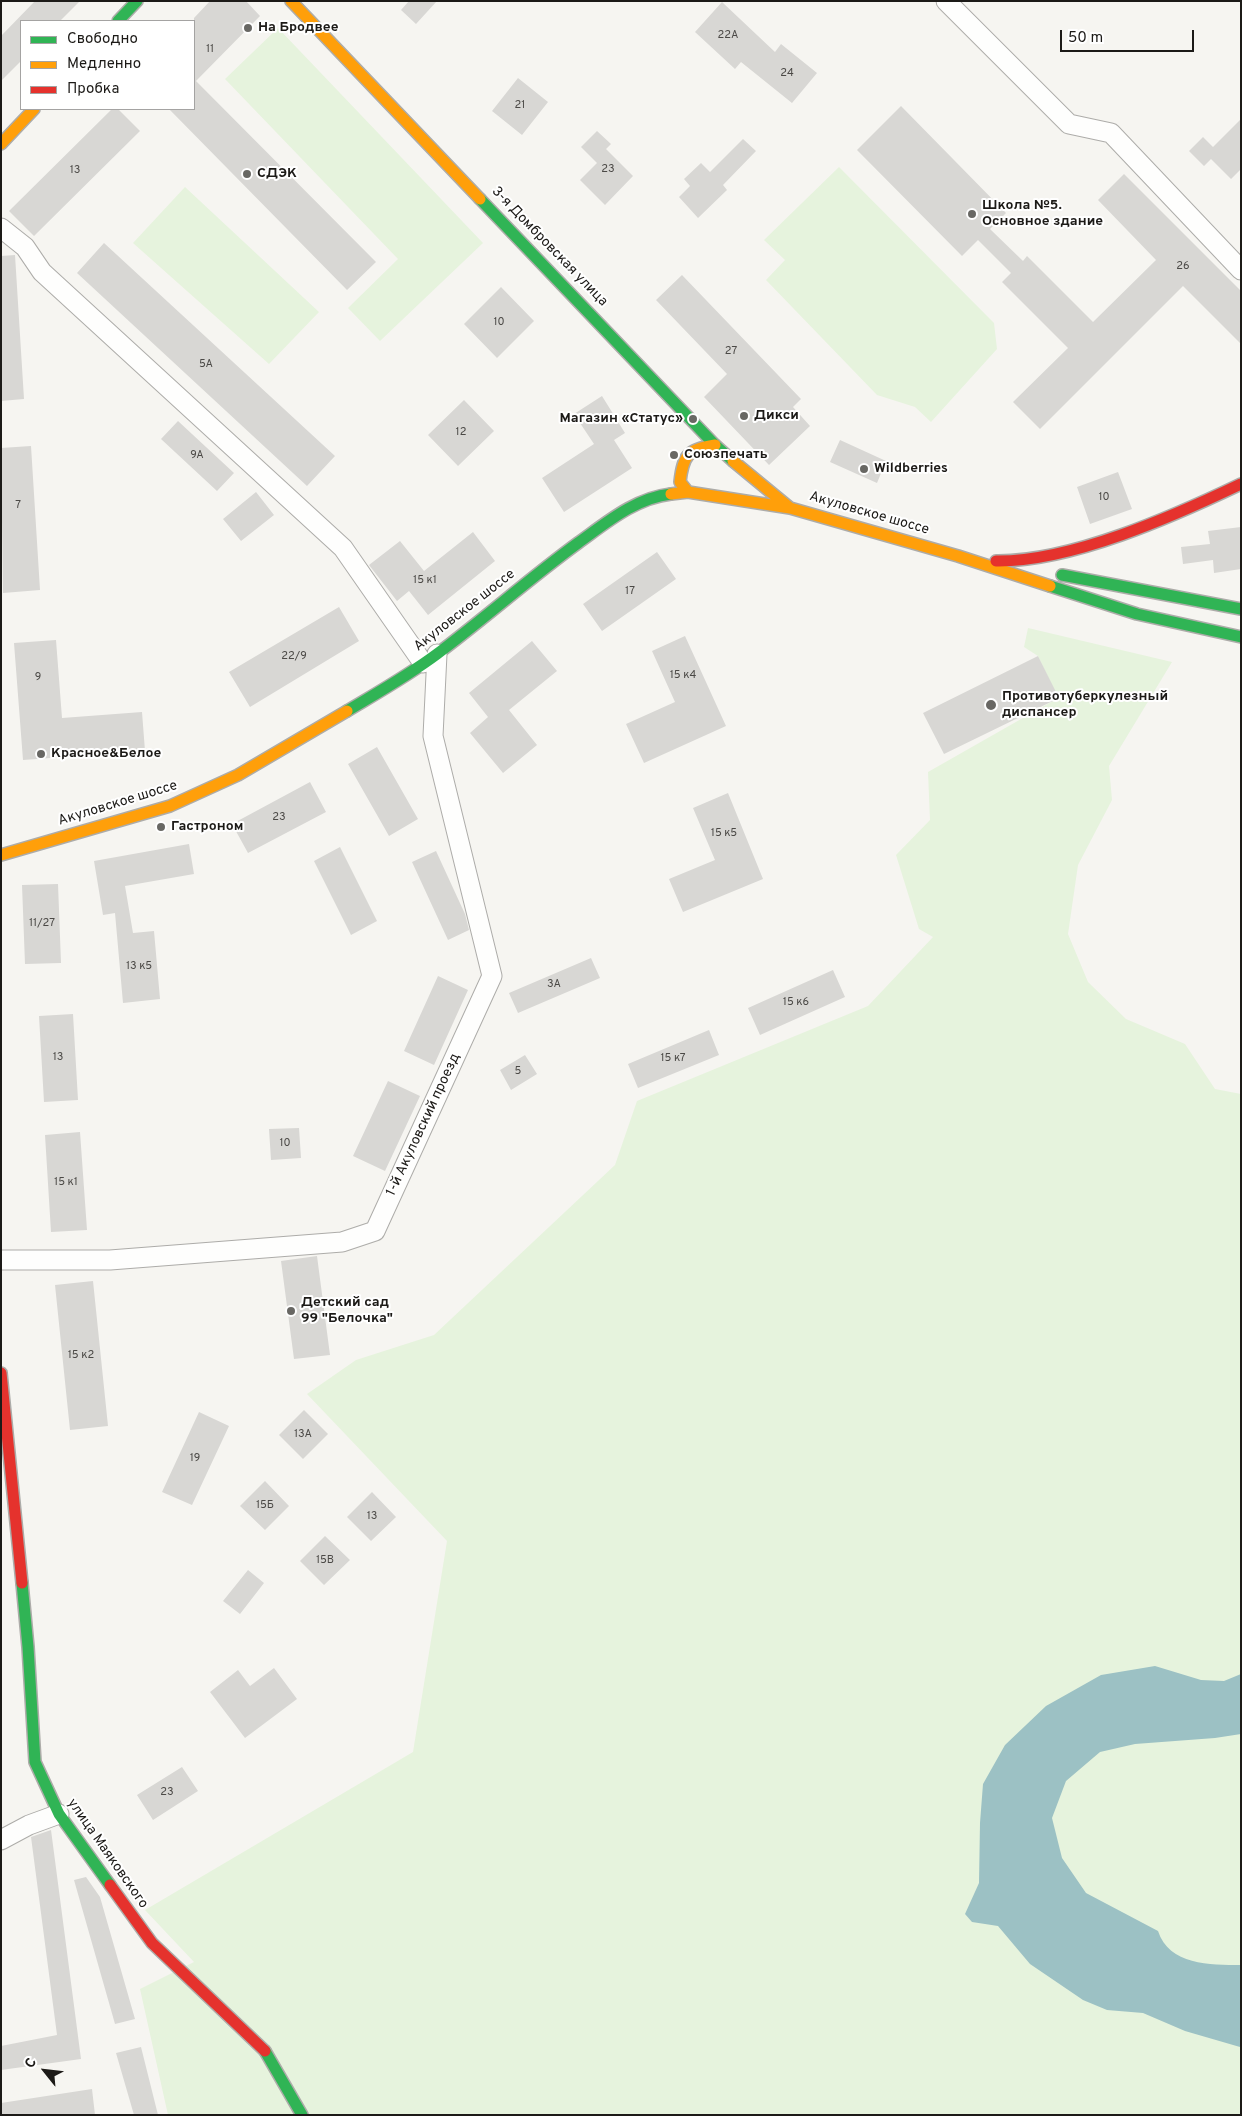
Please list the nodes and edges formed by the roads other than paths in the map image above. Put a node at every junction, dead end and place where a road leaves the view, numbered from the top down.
1 (137, 1) edge
2 (291, 1) edge
3 (946, 1) edge
4 (119, 20) edge
5 (33, 110) edge
6 (1, 144) edge
7 (1, 228) edge
8 (1241, 270) edge
9 (715, 445) junction
10 (735, 463) junction
11 (1241, 484) edge
12 (688, 492) junction
13 (712, 497) junction
14 (790, 508) junction
15 (958, 556) junction
16 (986, 561) junction
17 (1241, 609) edge
18 (1241, 638) edge
19 (430, 658) junction
20 (1, 855) edge
21 (1, 1260) edge
22 (1, 1373) edge
23 (2, 1396) edge
24 (59, 1814) junction
25 (1, 1840) edge
26 (302, 2115) edge

1 - 4 street
2 - 9 street, 3-я Домбровская улица
3 - 8 street
5 - 6 street
7 - 19 street
9 - 10 street, 3-я Домбровская улица
9 - 12 street
10 - 13 street
10 - 14 street, 3-я Домбровская улица
11 - 16 street
12 - 13 street, Акуловское шоссе
12 - 19 street, Акуловское шоссе
13 - 14 street, Акуловское шоссе
14 - 15 street, Акуловское шоссе
15 - 16 street, Акуловское шоссе
15 - 18 street, Акуловское шоссе
16 - 17 street, Акуловское шоссе
19 - 20 street, Акуловское шоссе
19 - 21 street, 1-й Акуловский проезд
22 - 23 street, улица Маяковского
23 - 24 street, улица Маяковского
24 - 25 street
24 - 26 street, улица Маяковского

